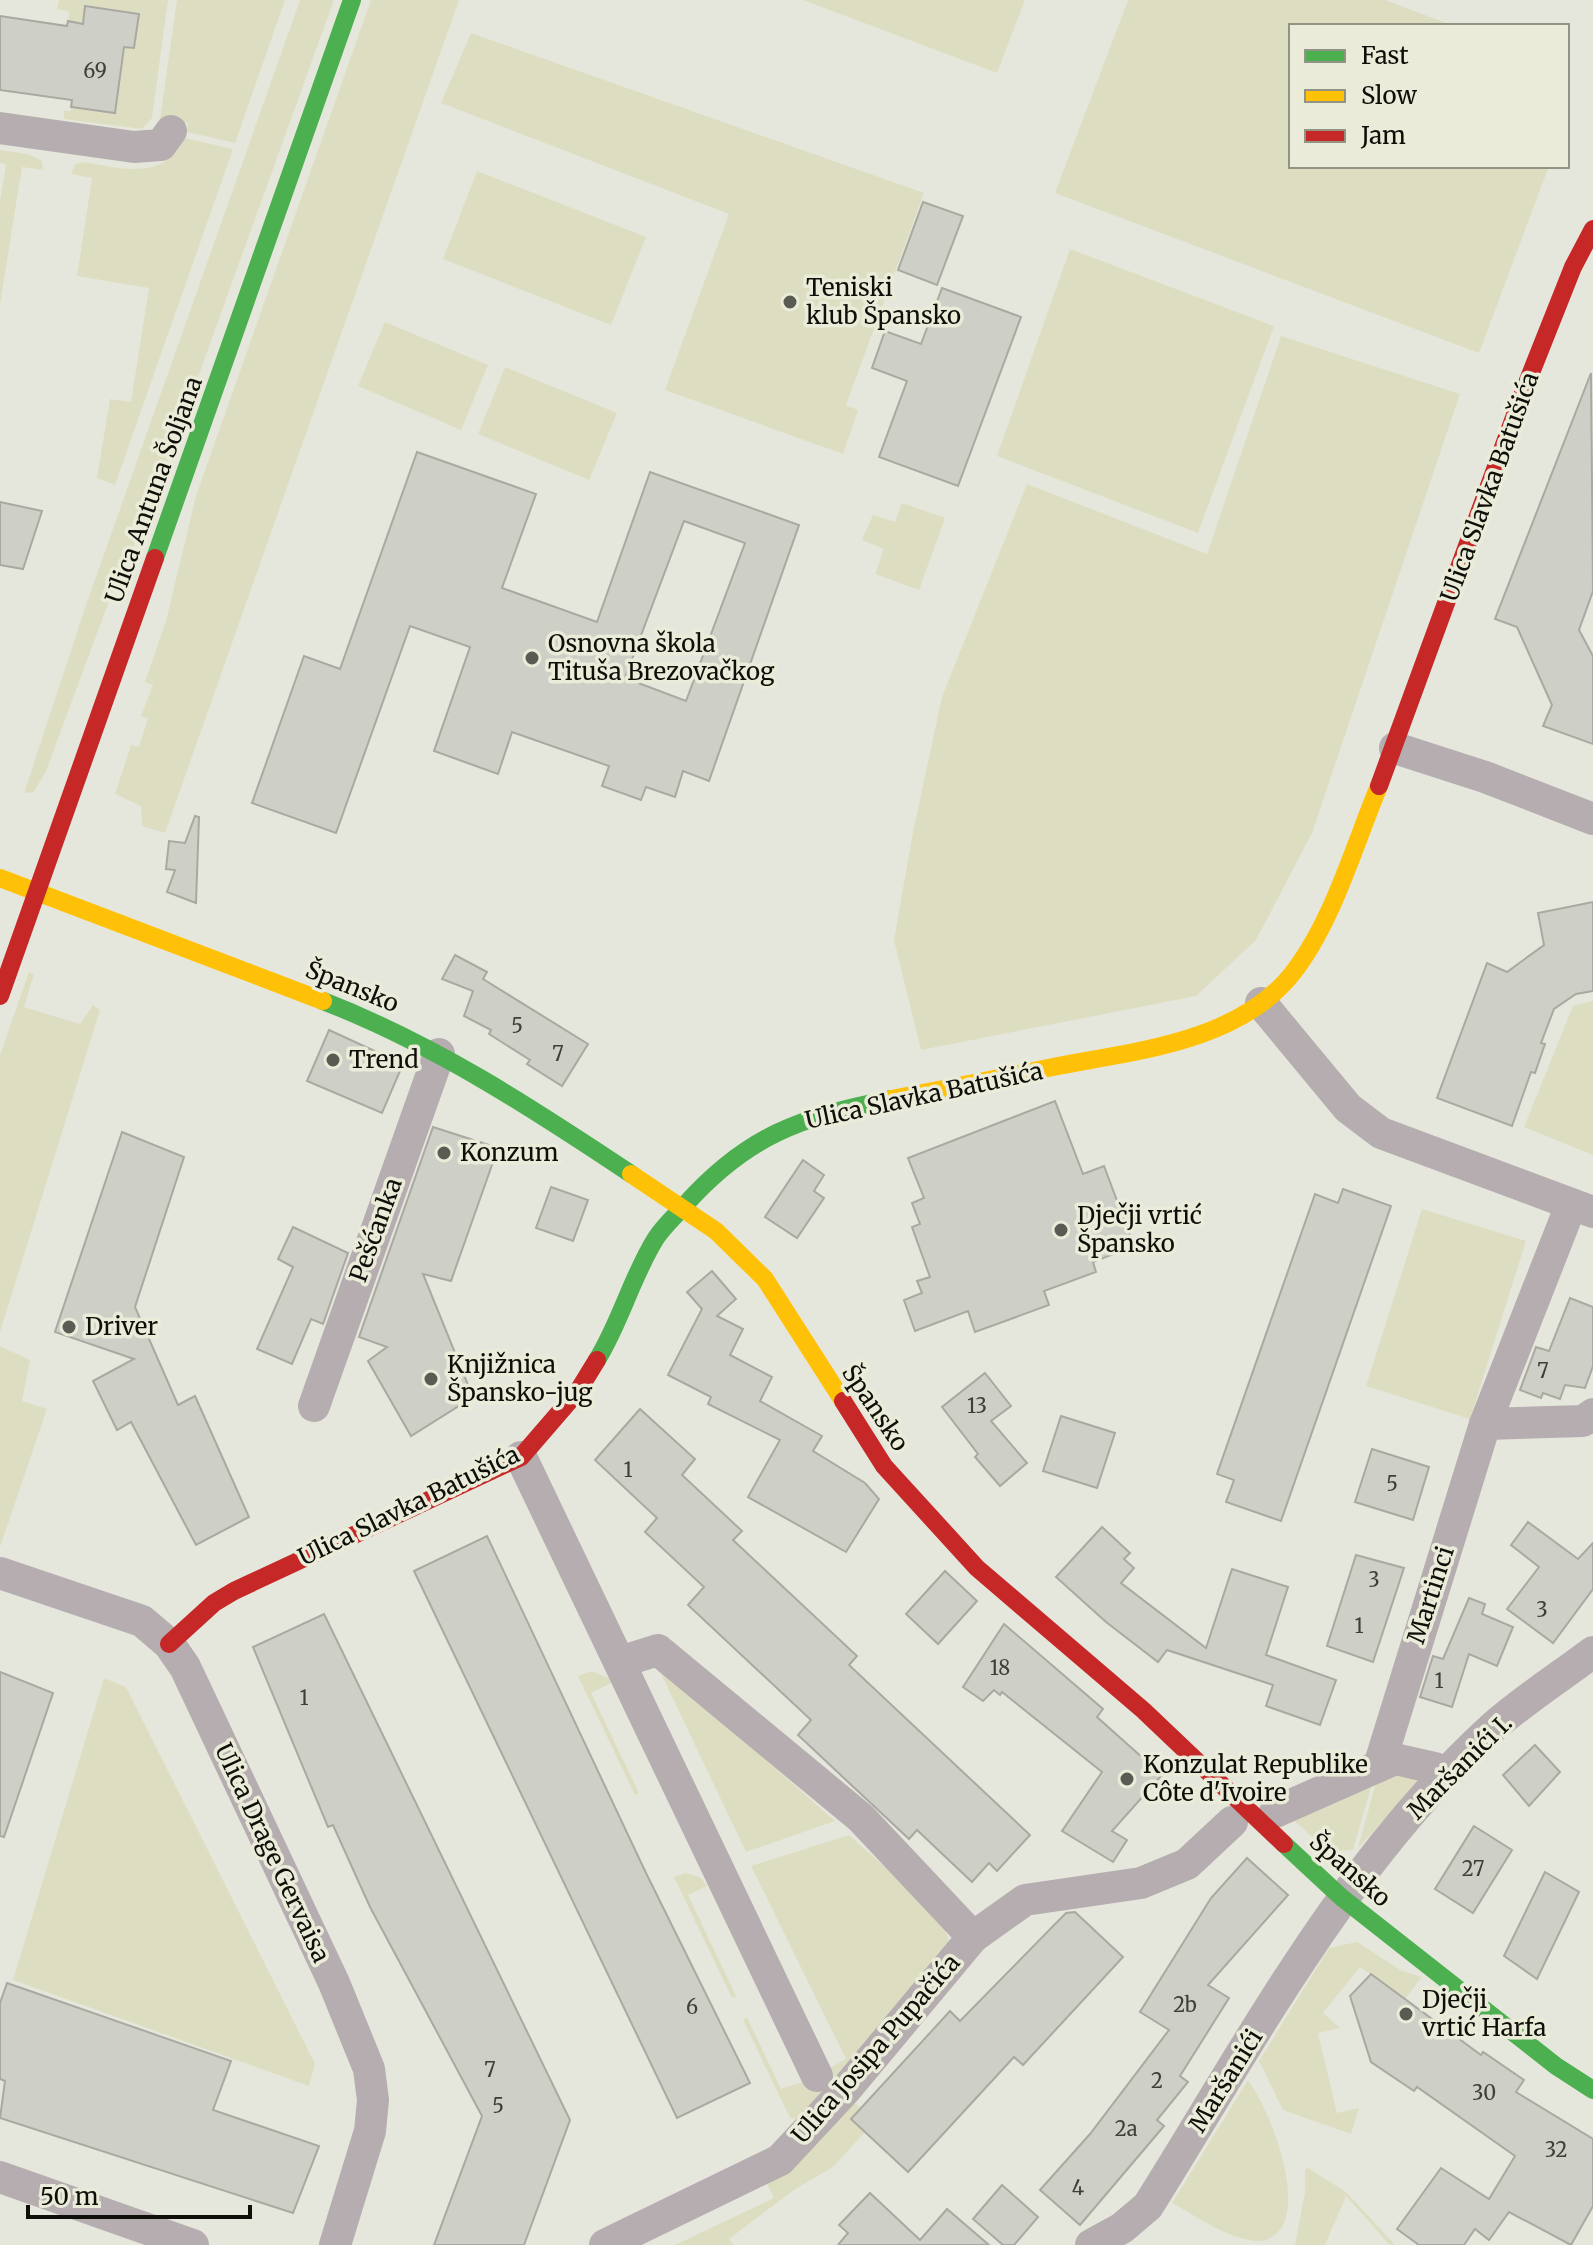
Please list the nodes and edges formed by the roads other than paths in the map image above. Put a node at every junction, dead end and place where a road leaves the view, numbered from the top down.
1 (352, 0) edge
2 (0, 128) edge
3 (171, 131) dead end
4 (1593, 229) edge
5 (1395, 748) junction
6 (1593, 819) edge
7 (0, 878) edge
8 (37, 891) junction
9 (0, 996) edge
10 (1261, 1003) junction
11 (439, 1054) junction
12 (682, 1205) junction
13 (1582, 1209) edge
14 (314, 1406) dead end
15 (1593, 1414) edge
16 (1485, 1424) junction
17 (521, 1457) junction
18 (0, 1573) edge
19 (169, 1644) junction
20 (1593, 1652) edge
21 (620, 1662) junction
22 (1379, 1766) junction
23 (1435, 1768) dead end
24 (1275, 1812) dead end
25 (1232, 1822) dead end
26 (1341, 1897) junction
27 (973, 1937) junction
28 (817, 2076) dead end
29 (1593, 2090) edge
30 (0, 2177) edge
31 (193, 2245) edge
32 (335, 2245) edge
33 (605, 2245) edge
34 (1091, 2245) edge

1 - 8 street, Ulica Antuna Šoljana
2 - 3 street
4 - 5 street, Ulica Slavka Batušića
5 - 6 street
5 - 10 street, Ulica Slavka Batušića
7 - 8 street, Špansko
8 - 9 street, Ulica Antuna Šoljana
8 - 11 street, Špansko
10 - 12 street, Ulica Slavka Batušića
10 - 13 street
11 - 12 street, Špansko
11 - 14 street, Pešćanka
12 - 17 street, Ulica Slavka Batušića
12 - 26 street, Špansko
13 - 16 street, Martinci
15 - 16 street
16 - 22 street, Martinci
17 - 19 street, Ulica Slavka Batušića
17 - 21 street, Ulica Josipa Pupačića
18 - 19 street, Ulica Drage Gervaisa
19 - 32 street, Ulica Drage Gervaisa
20 - 26 street, Maršanići I.
21 - 27 street, Ulica Josipa Pupačića
21 - 28 street, Ulica Josipa Pupačića
22 - 23 street
22 - 24 street
25 - 27 street, Ulica Josipa Pupačića
26 - 29 street, Špansko
26 - 34 street, Maršanići
27 - 33 street, Ulica Josipa Pupačića
30 - 31 street

